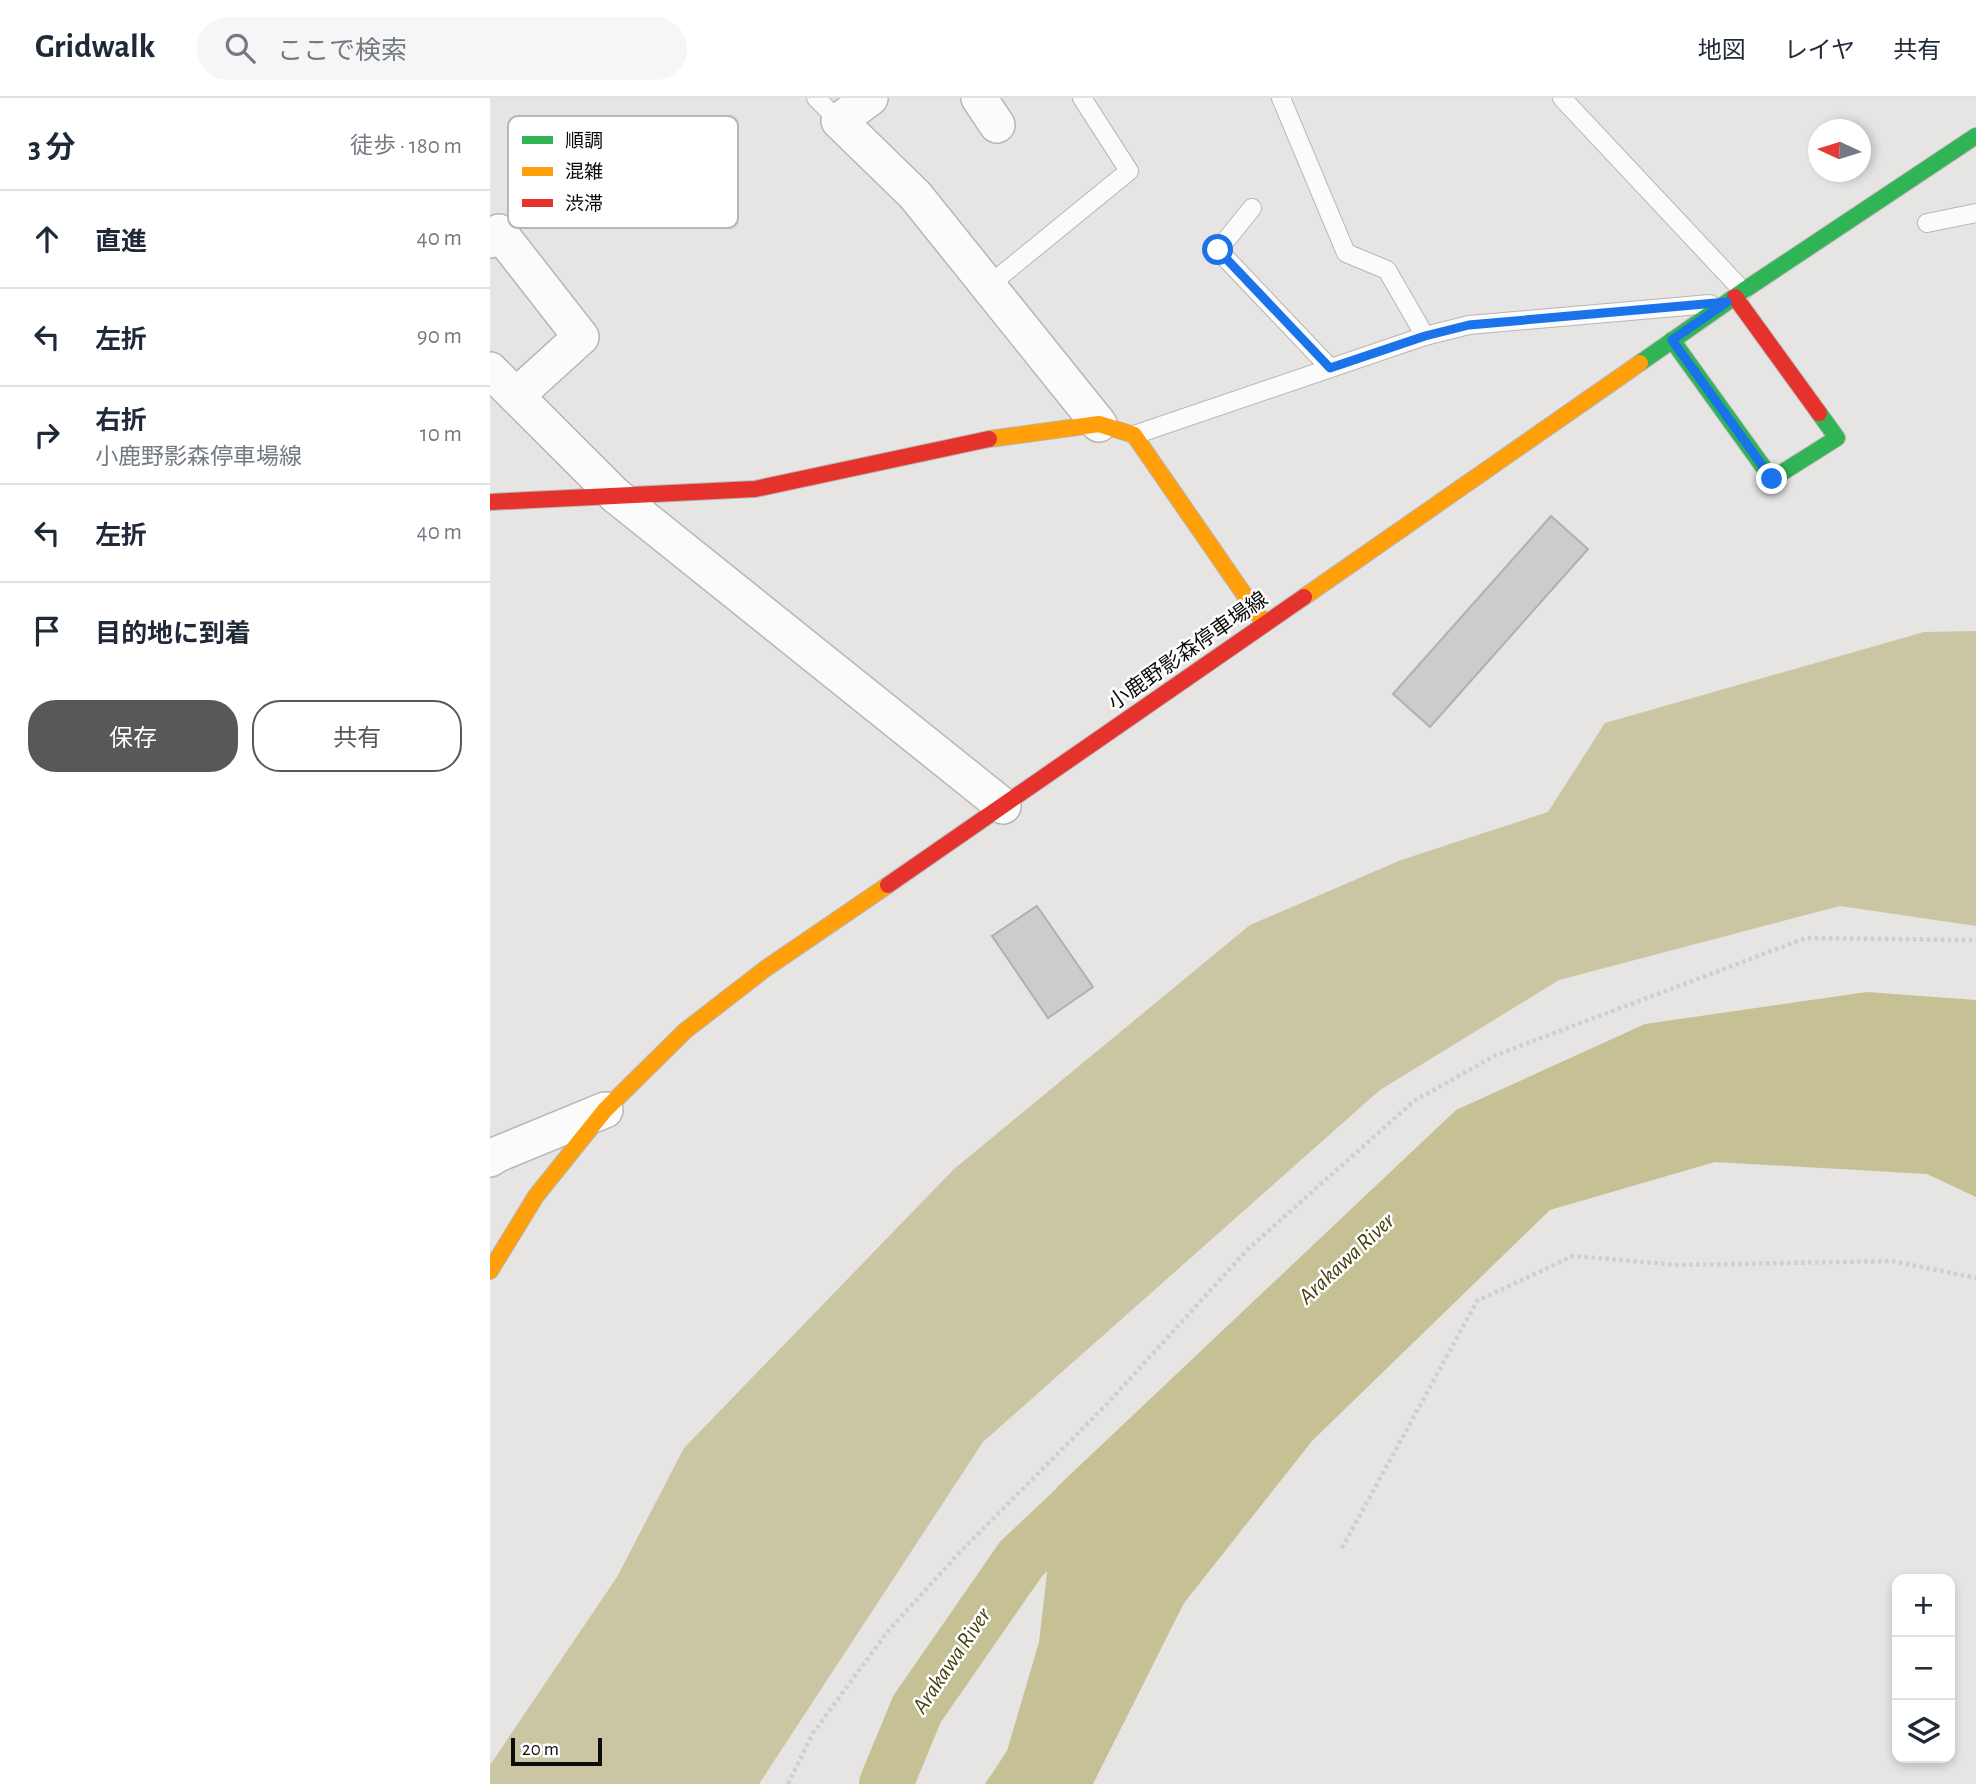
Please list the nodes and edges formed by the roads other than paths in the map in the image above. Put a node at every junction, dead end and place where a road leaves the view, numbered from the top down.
1 (870, 98) edge
2 (1082, 98) edge
3 (1281, 98) edge
4 (1562, 98) edge
5 (827, 109) edge
6 (1976, 135) edge
7 (1252, 208) dead end
8 (1976, 213) edge
9 (1927, 223) dead end
10 (490, 240) edge
11 (988, 286) junction
12 (1735, 297) junction
13 (1425, 336) junction
14 (1672, 340) junction
15 (1330, 368) junction
16 (490, 370) edge
17 (516, 396) junction
18 (1099, 424) junction
19 (1134, 435) junction
20 (615, 495) junction
21 (490, 502) edge
22 (1264, 623) junction
23 (1003, 806) junction
24 (605, 1110) junction
25 (490, 1159) edge
26 (490, 1271) edge

1 - 5 street
2 - 11 lane
3 - 13 lane
4 - 12 lane
5 - 11 street
6 - 12 main road, 小鹿野影森停車場線
7 - 15 lane
8 - 9 lane
10 - 17 street
11 - 18 street
12 - 13 lane
12 - 14 main road, 小鹿野影森停車場線
12 - 14 main road
13 - 15 lane
14 - 22 main road, 小鹿野影森停車場線
15 - 19 lane
16 - 17 street
17 - 20 street
18 - 19 main road
18 - 20 main road
19 - 22 main road
20 - 21 main road
20 - 23 street
22 - 23 main road, 小鹿野影森停車場線
23 - 24 main road, 小鹿野影森停車場線
24 - 25 street
24 - 26 main road, 小鹿野影森停車場線

